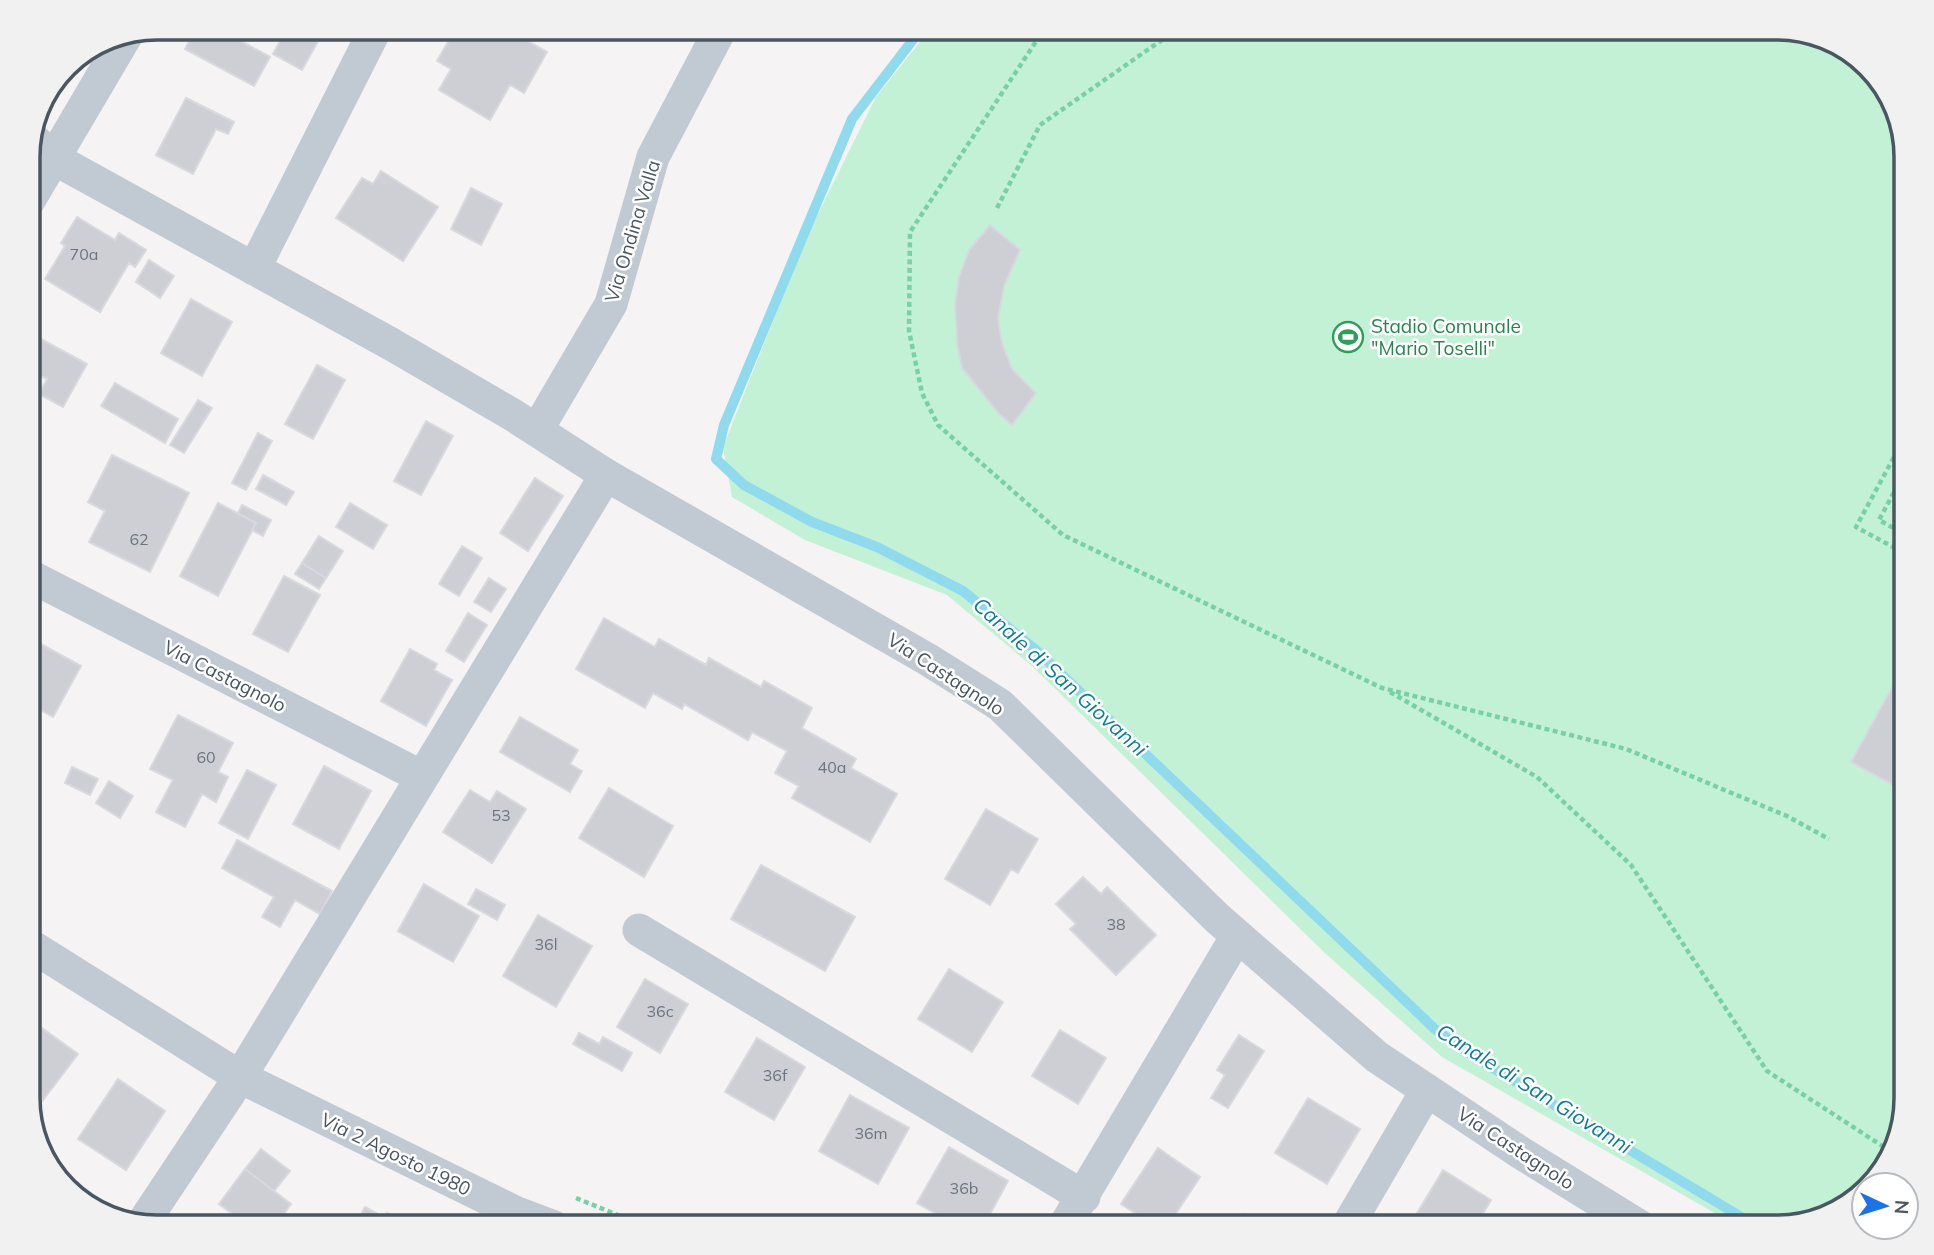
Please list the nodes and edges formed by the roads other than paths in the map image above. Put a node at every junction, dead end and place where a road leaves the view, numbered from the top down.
1 (370, 40) edge
2 (716, 40) edge
3 (117, 47) edge
4 (43, 149) edge
5 (254, 269) junction
6 (537, 430) junction
7 (607, 475) junction
8 (41, 582) edge
9 (422, 777) junction
10 (639, 930) dead end
11 (1237, 936) junction
12 (41, 952) edge
13 (240, 1077) junction
14 (1427, 1090) junction
15 (1084, 1197) junction
16 (149, 1214) edge
17 (522, 1215) edge
18 (1073, 1215) edge
19 (1354, 1215) edge
20 (1622, 1215) edge

1 - 5 street
2 - 6 street, Via Ondina Valla
3 - 4 street
4 - 5 street, Via Castagnolo
5 - 6 street, Via Castagnolo
6 - 7 street, Via Castagnolo
7 - 9 street
7 - 11 street, Via Castagnolo
8 - 9 street, Via Castagnolo
9 - 13 street
10 - 15 street
11 - 14 street, Via Castagnolo
11 - 15 street
12 - 13 street, Via 2 Agosto 1980
13 - 16 street
13 - 17 street, Via 2 Agosto 1980
14 - 19 street
14 - 20 street, Via Castagnolo
15 - 18 street

